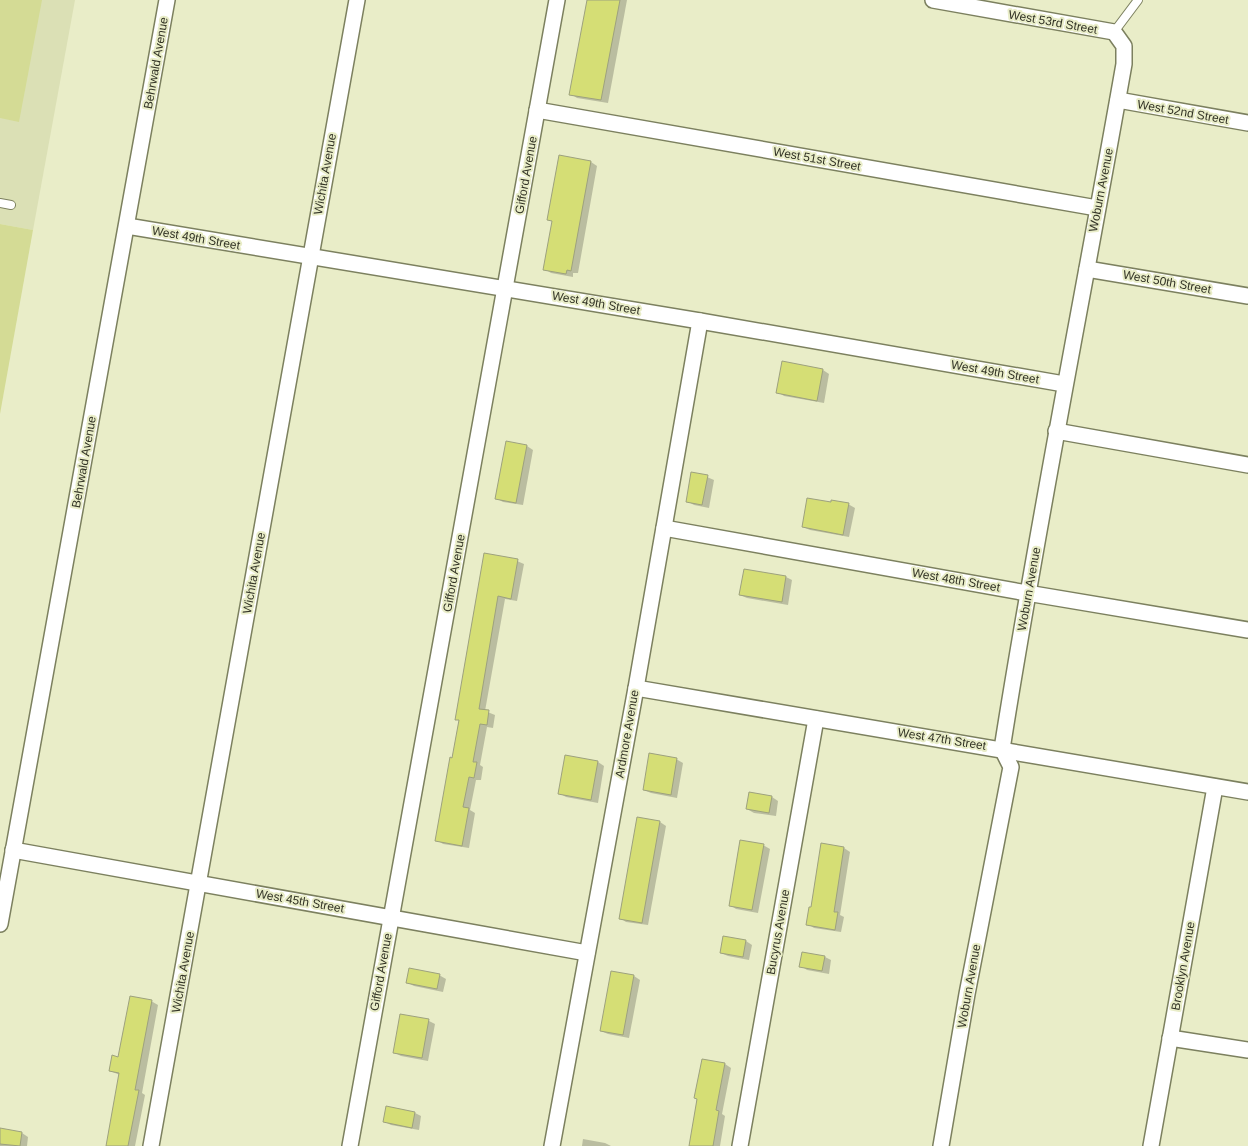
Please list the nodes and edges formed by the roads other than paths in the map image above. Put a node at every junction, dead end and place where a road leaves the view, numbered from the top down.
1 (167, 0) edge
2 (357, 0) edge
3 (557, 0) edge
4 (933, 0) edge
5 (1138, 0) edge
6 (1114, 32) junction
7 (1118, 100) junction
8 (537, 110) junction
9 (1248, 123) edge
10 (0, 203) edge
11 (11, 205) dead end
12 (1097, 208) junction
13 (127, 226) junction
14 (310, 257) junction
15 (1087, 269) junction
16 (505, 288) junction
17 (1248, 296) edge
18 (700, 321) junction
19 (1064, 384) junction
20 (1056, 431) junction
21 (1248, 465) edge
22 (664, 528) junction
23 (1027, 593) junction
24 (1248, 630) edge
25 (636, 688) junction
26 (816, 718) junction
27 (1002, 749) junction
28 (1215, 787) junction
29 (1248, 792) edge
30 (13, 850) junction
31 (199, 883) junction
32 (391, 916) junction
33 (0, 924) edge
34 (587, 953) junction
35 (1170, 1038) junction
36 (1248, 1050) edge
37 (151, 1146) edge
38 (350, 1146) edge
39 (552, 1146) edge
40 (740, 1146) edge
41 (941, 1146) edge
42 (1151, 1146) edge

1 - 13 street, Behrwald Avenue
2 - 14 street, Wichita Avenue
3 - 8 street, Gifford Avenue
4 - 6 street, West 53rd Street
5 - 6 lane
6 - 7 street, Woburn Avenue
7 - 9 street, West 52nd Street
7 - 12 street, Woburn Avenue
8 - 12 street, West 51st Street
8 - 16 street, Gifford Avenue
10 - 11 lane
12 - 15 street, Woburn Avenue
13 - 14 street, West 49th Street
13 - 30 street, Behrwald Avenue
14 - 16 street, West 49th Street
14 - 31 street, Wichita Avenue
15 - 17 street, West 50th Street
15 - 19 street, Woburn Avenue
16 - 18 street, West 49th Street
16 - 32 street, Gifford Avenue
18 - 19 street, West 49th Street
18 - 22 street, Ardmore Avenue
19 - 20 street, Woburn Avenue
20 - 21 street
20 - 23 street, Woburn Avenue
22 - 23 street, West 48th Street
22 - 25 street, Ardmore Avenue
23 - 24 street, West 48th Street
23 - 27 street, Woburn Avenue
25 - 26 street, West 47th Street
25 - 34 street, Ardmore Avenue
26 - 27 street, West 47th Street
26 - 40 street, Bucyrus Avenue
27 - 28 street, West 47th Street
27 - 41 street, Woburn Avenue
28 - 29 street, West 47th Street
28 - 35 street, Brooklyn Avenue
30 - 31 street, West 45th Street
30 - 33 street, Behrwald Avenue
31 - 32 street, West 45th Street
31 - 37 street, Wichita Avenue
32 - 34 street, West 45th Street
32 - 38 street, Gifford Avenue
34 - 39 street, Ardmore Avenue
35 - 36 street
35 - 42 street, Brooklyn Avenue

